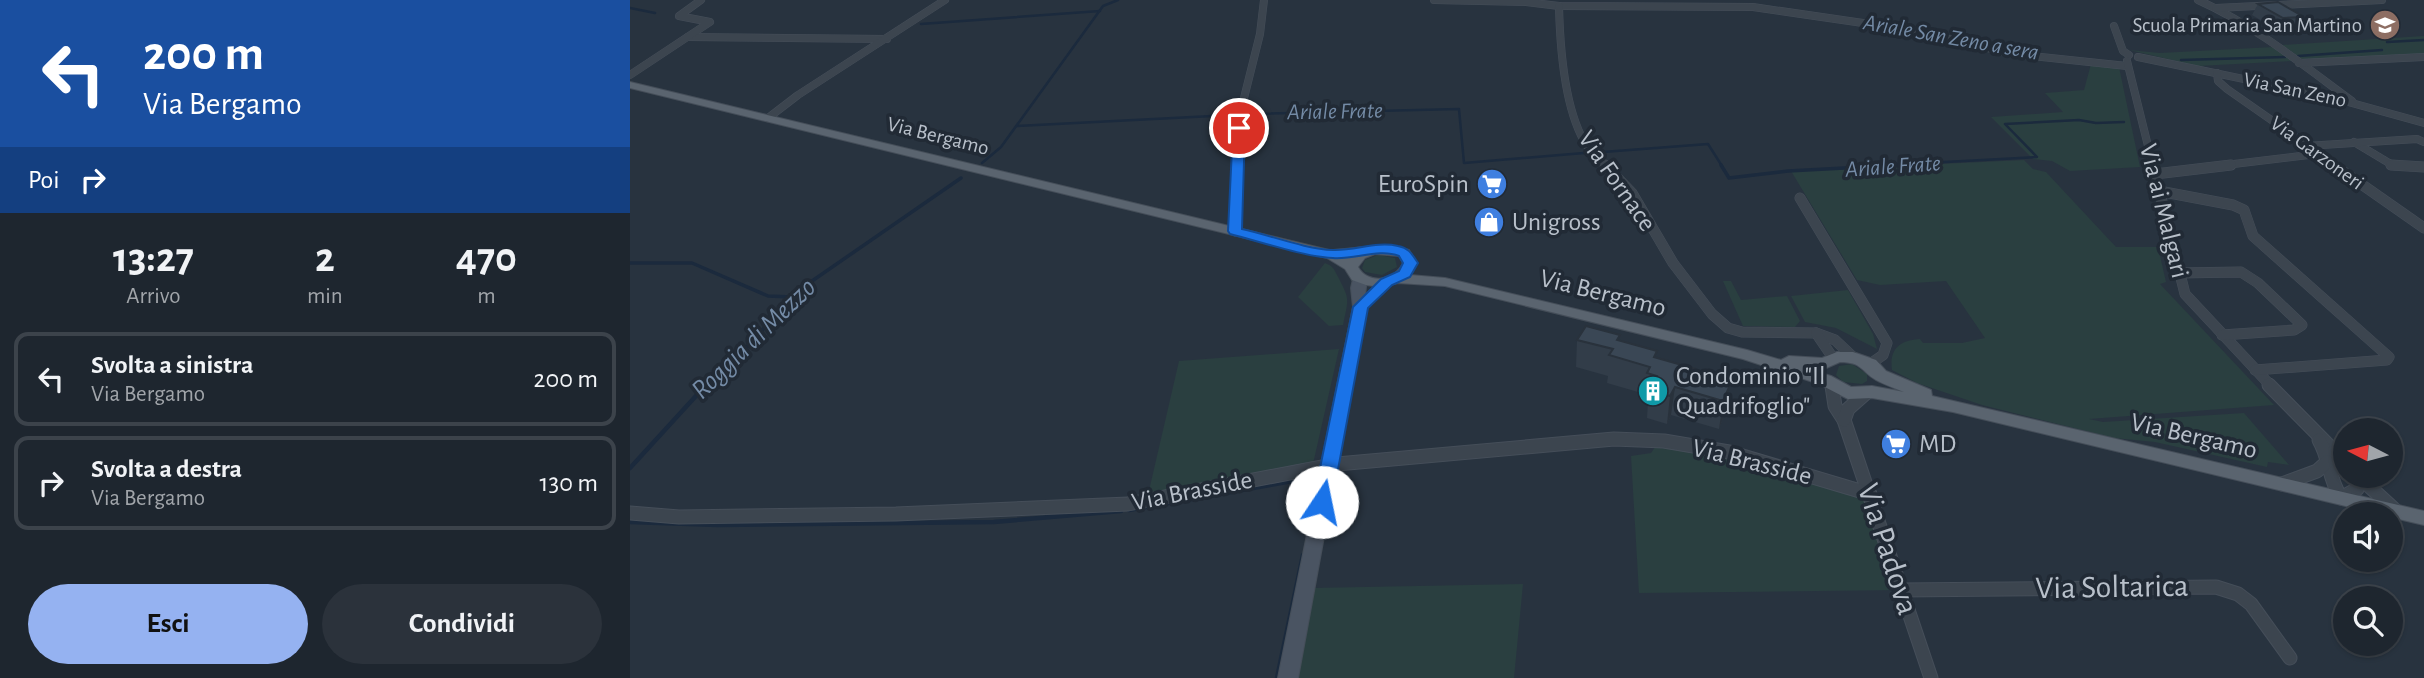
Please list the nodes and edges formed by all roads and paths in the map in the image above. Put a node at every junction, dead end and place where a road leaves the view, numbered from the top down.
1 (701, 0) edge
2 (945, 0) edge
3 (1264, 0) edge
4 (1270, 0) edge
5 (1434, 0) edge
6 (2198, 0) edge
7 (2382, 0) edge
8 (1559, 6) junction
9 (2216, 8) junction
10 (2115, 26) dead end
11 (688, 37) junction
12 (887, 38) junction
13 (2424, 57) edge
14 (2414, 58) junction
15 (2133, 62) junction
16 (2299, 62) junction
17 (2424, 64) edge
18 (2217, 73) junction
19 (630, 75) edge
20 (630, 85) edge
21 (2336, 88) junction
22 (2330, 97) junction
23 (2354, 103) junction
24 (768, 118) junction
25 (2424, 123) edge
26 (2354, 142) junction
27 (2424, 142) edge
28 (2306, 146) junction
29 (2317, 154) junction
30 (2424, 167) edge
31 (2155, 174) junction
32 (2159, 191) junction
33 (1800, 198) dead end
34 (2424, 228) edge
35 (1235, 231) junction
36 (1363, 253) junction
37 (1331, 254) junction
38 (1356, 273) junction
39 (2178, 273) junction
40 (1398, 276) junction
41 (1360, 307) junction
42 (1816, 333) junction
43 (2222, 335) junction
44 (1853, 357) junction
45 (1875, 369) junction
46 (2255, 370) junction
47 (1829, 372) junction
48 (1868, 393) junction
49 (1953, 406) junction
50 (1844, 420) junction
51 (2310, 427) junction
52 (2333, 450) edge
53 (2327, 462) junction
54 (1330, 465) junction
55 (2282, 484) junction
56 (2357, 488) edge
57 (2370, 488) edge
58 (1870, 494) junction
59 (2341, 498) junction
60 (2358, 502) edge
61 (2386, 502) edge
62 (630, 513) edge
63 (2403, 513) edge
64 (2424, 518) edge
65 (1901, 590) junction
66 (2290, 658) dead end
67 (1288, 678) edge
68 (1931, 678) edge

1 - 11 street
2 - 12 street
3 - 4 street
3 - 35 street
5 - 8 street
6 - 9 street
7 - 9 street
8 - 15 street
8 - 42 street, Via Fornace
9 - 16 street
10 - 15 street, Via ai Malgari
11 - 12 street
11 - 19 street
12 - 24 street
13 - 14 street
14 - 16 street
14 - 17 street
15 - 18 street, Via San Zeno
15 - 31 street, Via ai Malgari
16 - 21 street
18 - 22 street, Via San Zeno
18 - 28 street, Via Garzoneri
20 - 24 main road, Via Bergamo
21 - 22 street
21 - 23 street
22 - 23 street, Via San Zeno
23 - 25 street, Via San Zeno
24 - 35 main road, Via Bergamo
26 - 27 street
26 - 28 street
26 - 30 street
28 - 29 street, Via Garzoneri
29 - 31 street
29 - 34 street, Via Garzoneri
31 - 32 street, Via ai Malgari
32 - 39 street, Via ai Malgari
32 - 46 street
33 - 45 street
35 - 37 main road, Via Bergamo
36 - 37 main road, Via Bergamo
36 - 38 main road
36 - 40 main road, Via Bergamo
37 - 38 main road, Via Bergamo
38 - 40 main road, Via Bergamo
38 - 41 street
39 - 43 street, Via ai Malgari
39 - 43 street
40 - 41 street
40 - 47 main road, Via Bergamo
41 - 54 street
42 - 44 street, Via Fornace
42 - 47 street
43 - 46 street, Via ai Malgari
44 - 45 main road, Via Bergamo
44 - 47 main road, Via Bergamo
45 - 48 main road
45 - 49 main road, Via Bergamo
46 - 51 street, Via ai Malgari
47 - 48 main road, Via Bergamo
47 - 50 street, Via Padova
48 - 49 main road, Via Bergamo
48 - 50 street
49 - 55 main road, Via Bergamo
50 - 58 street, Via Padova
51 - 52 street, Via ai Malgari
51 - 53 street, Via ai Malgari
53 - 55 street
53 - 59 street, Via ai Malgari
54 - 58 street, Via Brasside
54 - 62 street, Via Brasside
54 - 67 street
55 - 59 main road, Via Bergamo
56 - 59 street
57 - 61 street
58 - 65 street, Via Padova
59 - 60 main road, Via Bergamo
63 - 64 main road, Via Bergamo
65 - 66 street, Via Soltarica
65 - 68 street, Via Padova

